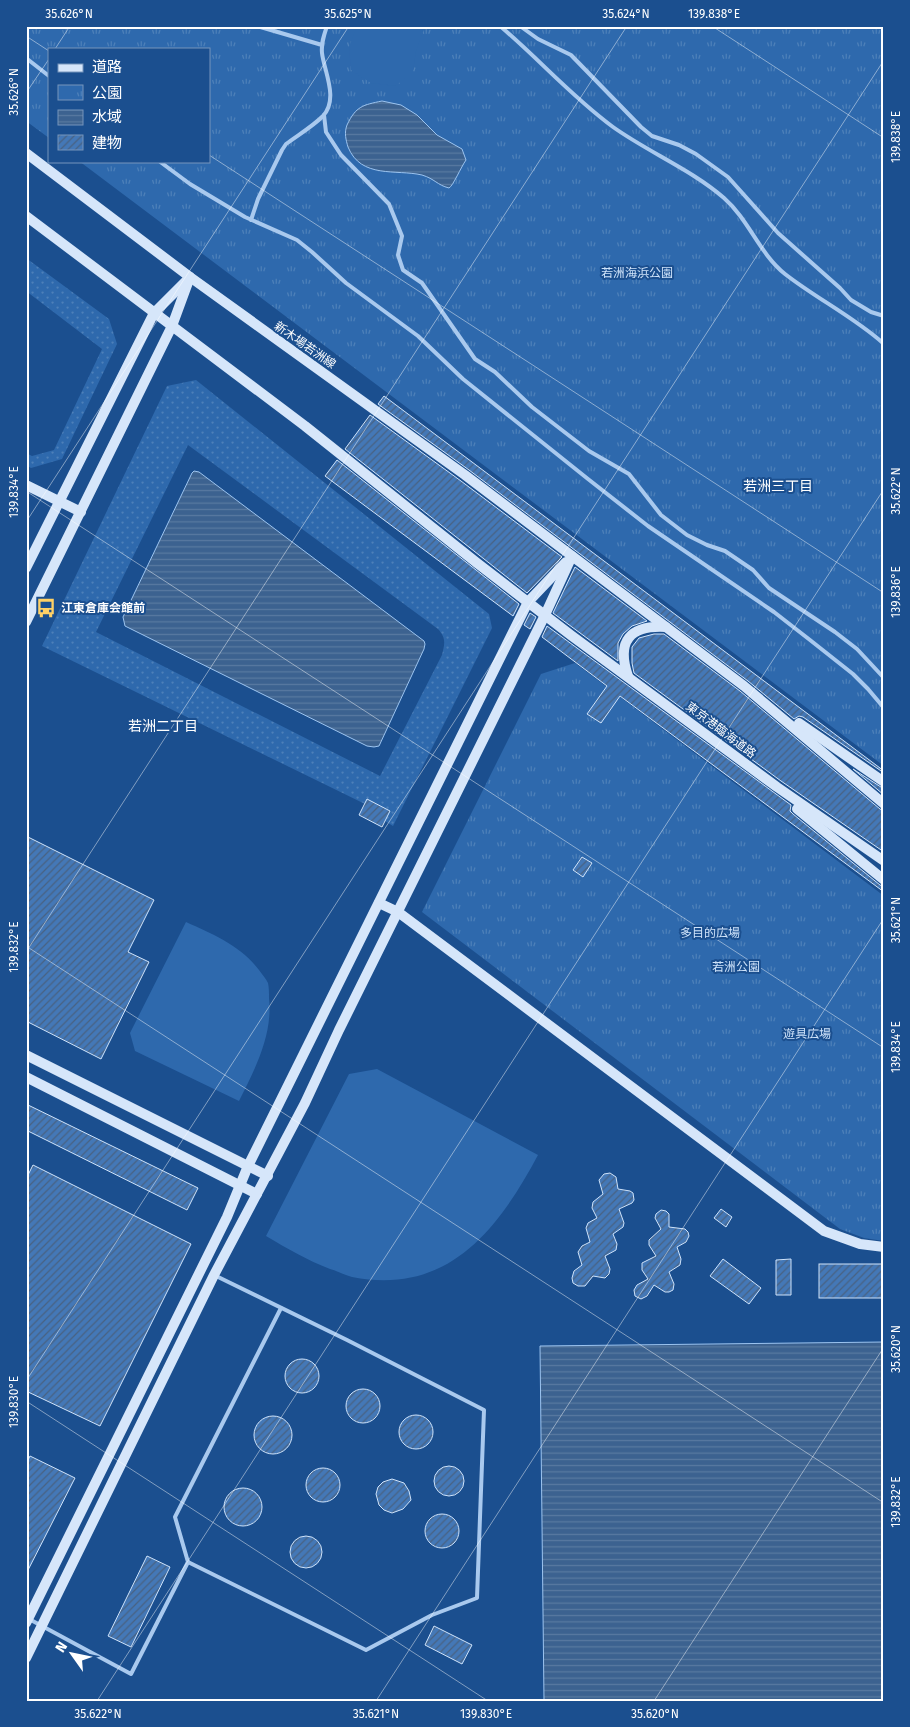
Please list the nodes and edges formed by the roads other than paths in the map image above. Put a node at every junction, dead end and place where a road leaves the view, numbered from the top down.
1 (257, 26) edge
2 (327, 26) edge
3 (500, 26) edge
4 (520, 26) edge
5 (322, 45) junction
6 (26, 58) edge
7 (48, 75) edge
8 (324, 114) junction
9 (26, 153) edge
10 (160, 162) edge
11 (26, 216) edge
12 (251, 220) junction
13 (190, 277) junction
14 (154, 313) junction
15 (884, 316) edge
16 (172, 326) junction
17 (884, 344) edge
18 (26, 485) edge
19 (59, 501) junction
20 (81, 512) junction
21 (572, 556) junction
22 (26, 568) edge
23 (528, 602) junction
24 (545, 615) junction
25 (26, 622) edge
26 (666, 627) junction
27 (628, 676) junction
28 (884, 678) edge
29 (744, 686) junction
30 (884, 708) edge
31 (713, 740) junction
32 (884, 782) edge
33 (884, 804) edge
34 (884, 862) edge
35 (884, 880) edge
36 (379, 902) junction
37 (398, 912) junction
38 (26, 1055) edge
39 (26, 1077) edge
40 (248, 1166) junction
41 (268, 1176) junction
42 (239, 1185) junction
43 (257, 1194) junction
44 (884, 1247) edge
45 (214, 1275) junction
46 (281, 1308) junction
47 (188, 1562) junction
48 (27, 1621) edge
49 (42, 1626) junction
50 (26, 1658) edge

1 - 5 lane
2 - 5 lane
3 - 17 lane
4 - 15 lane
5 - 8 lane
6 - 7 lane
8 - 12 lane
8 - 28 lane
9 - 13 street, 新木場若洲線
10 - 12 lane
11 - 14 street
12 - 30 lane
13 - 14 street
13 - 16 street
13 - 21 street, 新木場若洲線
14 - 16 street
14 - 19 street
16 - 20 street
16 - 23 street
18 - 19 street
19 - 20 street
19 - 22 street
20 - 25 street
21 - 23 street
21 - 24 street
21 - 26 street
23 - 24 street
23 - 36 street
24 - 27 street, 東京港臨海道路
24 - 37 street
26 - 27 street
26 - 29 street
27 - 31 street, 東京港臨海道路
29 - 32 street
29 - 33 street
31 - 34 street, 東京港臨海道路
31 - 35 street
36 - 37 street
36 - 40 street
37 - 41 street
37 - 44 street
38 - 40 street
39 - 42 street
40 - 41 street
40 - 42 street
41 - 43 street
42 - 43 street
42 - 48 street
43 - 45 street
45 - 46 lane
45 - 49 street
46 - 47 lane
46 - 47 lane
47 - 49 lane
48 - 49 lane
49 - 50 street

